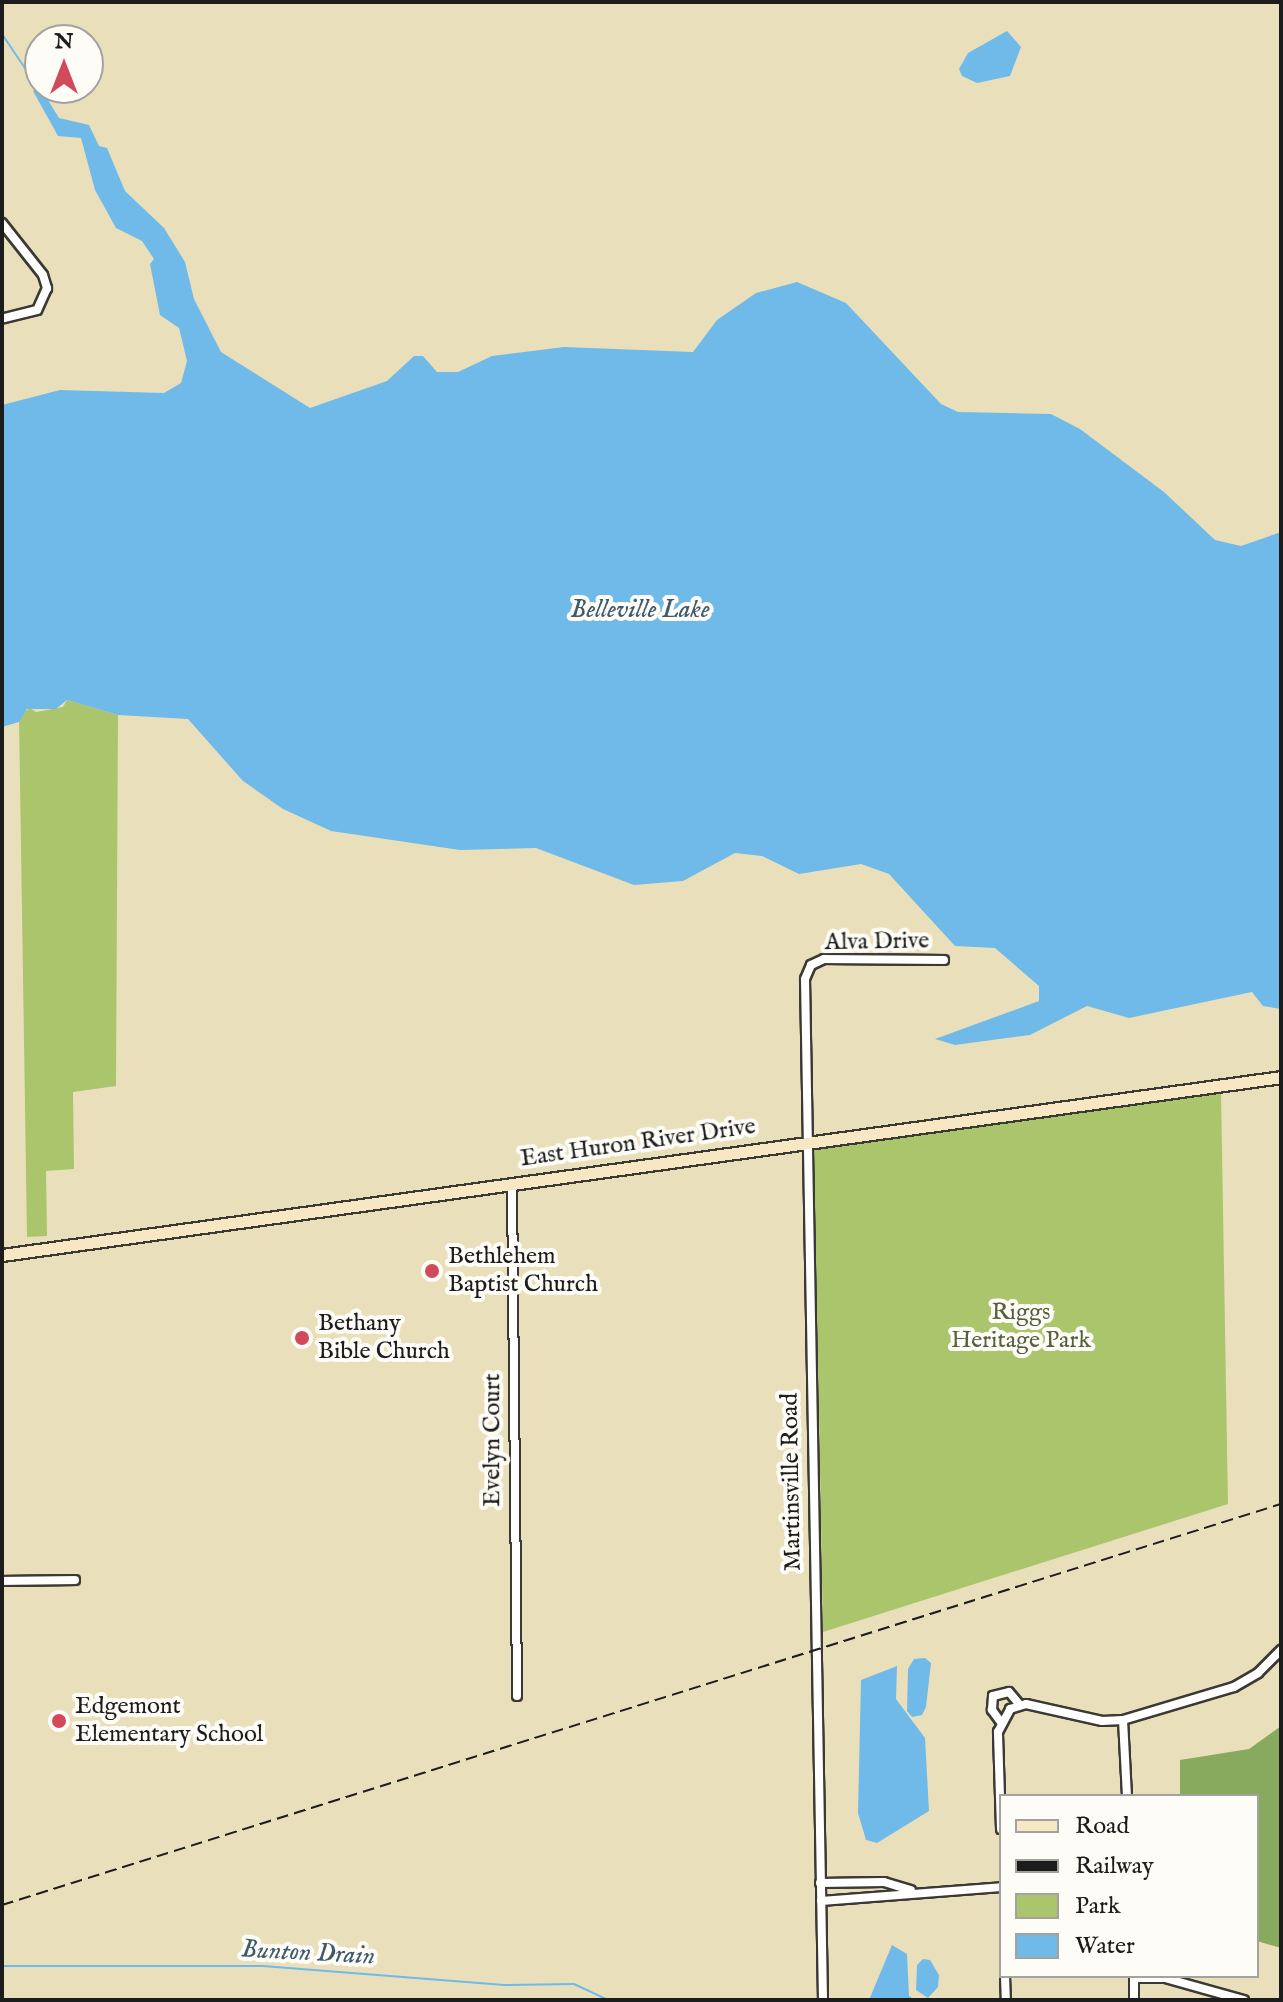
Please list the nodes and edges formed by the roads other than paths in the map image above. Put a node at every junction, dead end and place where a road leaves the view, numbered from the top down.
1 (2, 223) edge
2 (2, 319) edge
3 (944, 960) dead end
4 (811, 965) joint
5 (1281, 1077) edge
6 (807, 1141) junction
7 (512, 1183) junction
8 (2, 1255) edge
9 (75, 1580) dead end
10 (2, 1581) edge
11 (1281, 1650) edge
12 (517, 1696) dead end
13 (1020, 1705) junction
14 (1123, 1720) junction
15 (1000, 1721) junction
16 (1001, 1794) edge
17 (1127, 1794) edge
18 (820, 1883) junction
19 (999, 1887) edge
20 (912, 1890) junction
21 (821, 1901) junction
22 (1005, 1978) edge
23 (1134, 1978) edge
24 (1165, 1978) edge
25 (823, 2000) edge
26 (1006, 2000) edge
27 (1134, 2000) edge
28 (1244, 2000) edge

1 - 2 street
3 - 4 street, Alva Drive
4 - 6 street, Martinsville Road
5 - 6 main road, East Huron River Drive
6 - 7 main road, East Huron River Drive
6 - 18 street, Martinsville Road
7 - 8 main road, East Huron River Drive
7 - 12 street, Evelyn Court
9 - 10 street
11 - 14 street
13 - 14 street
13 - 15 street
13 - 15 street
14 - 17 street
15 - 16 street
18 - 20 street
18 - 21 street, Martinsville Road
19 - 20 street
20 - 21 street
21 - 25 street, Martinsville Road
22 - 26 street
23 - 27 street
24 - 28 street

